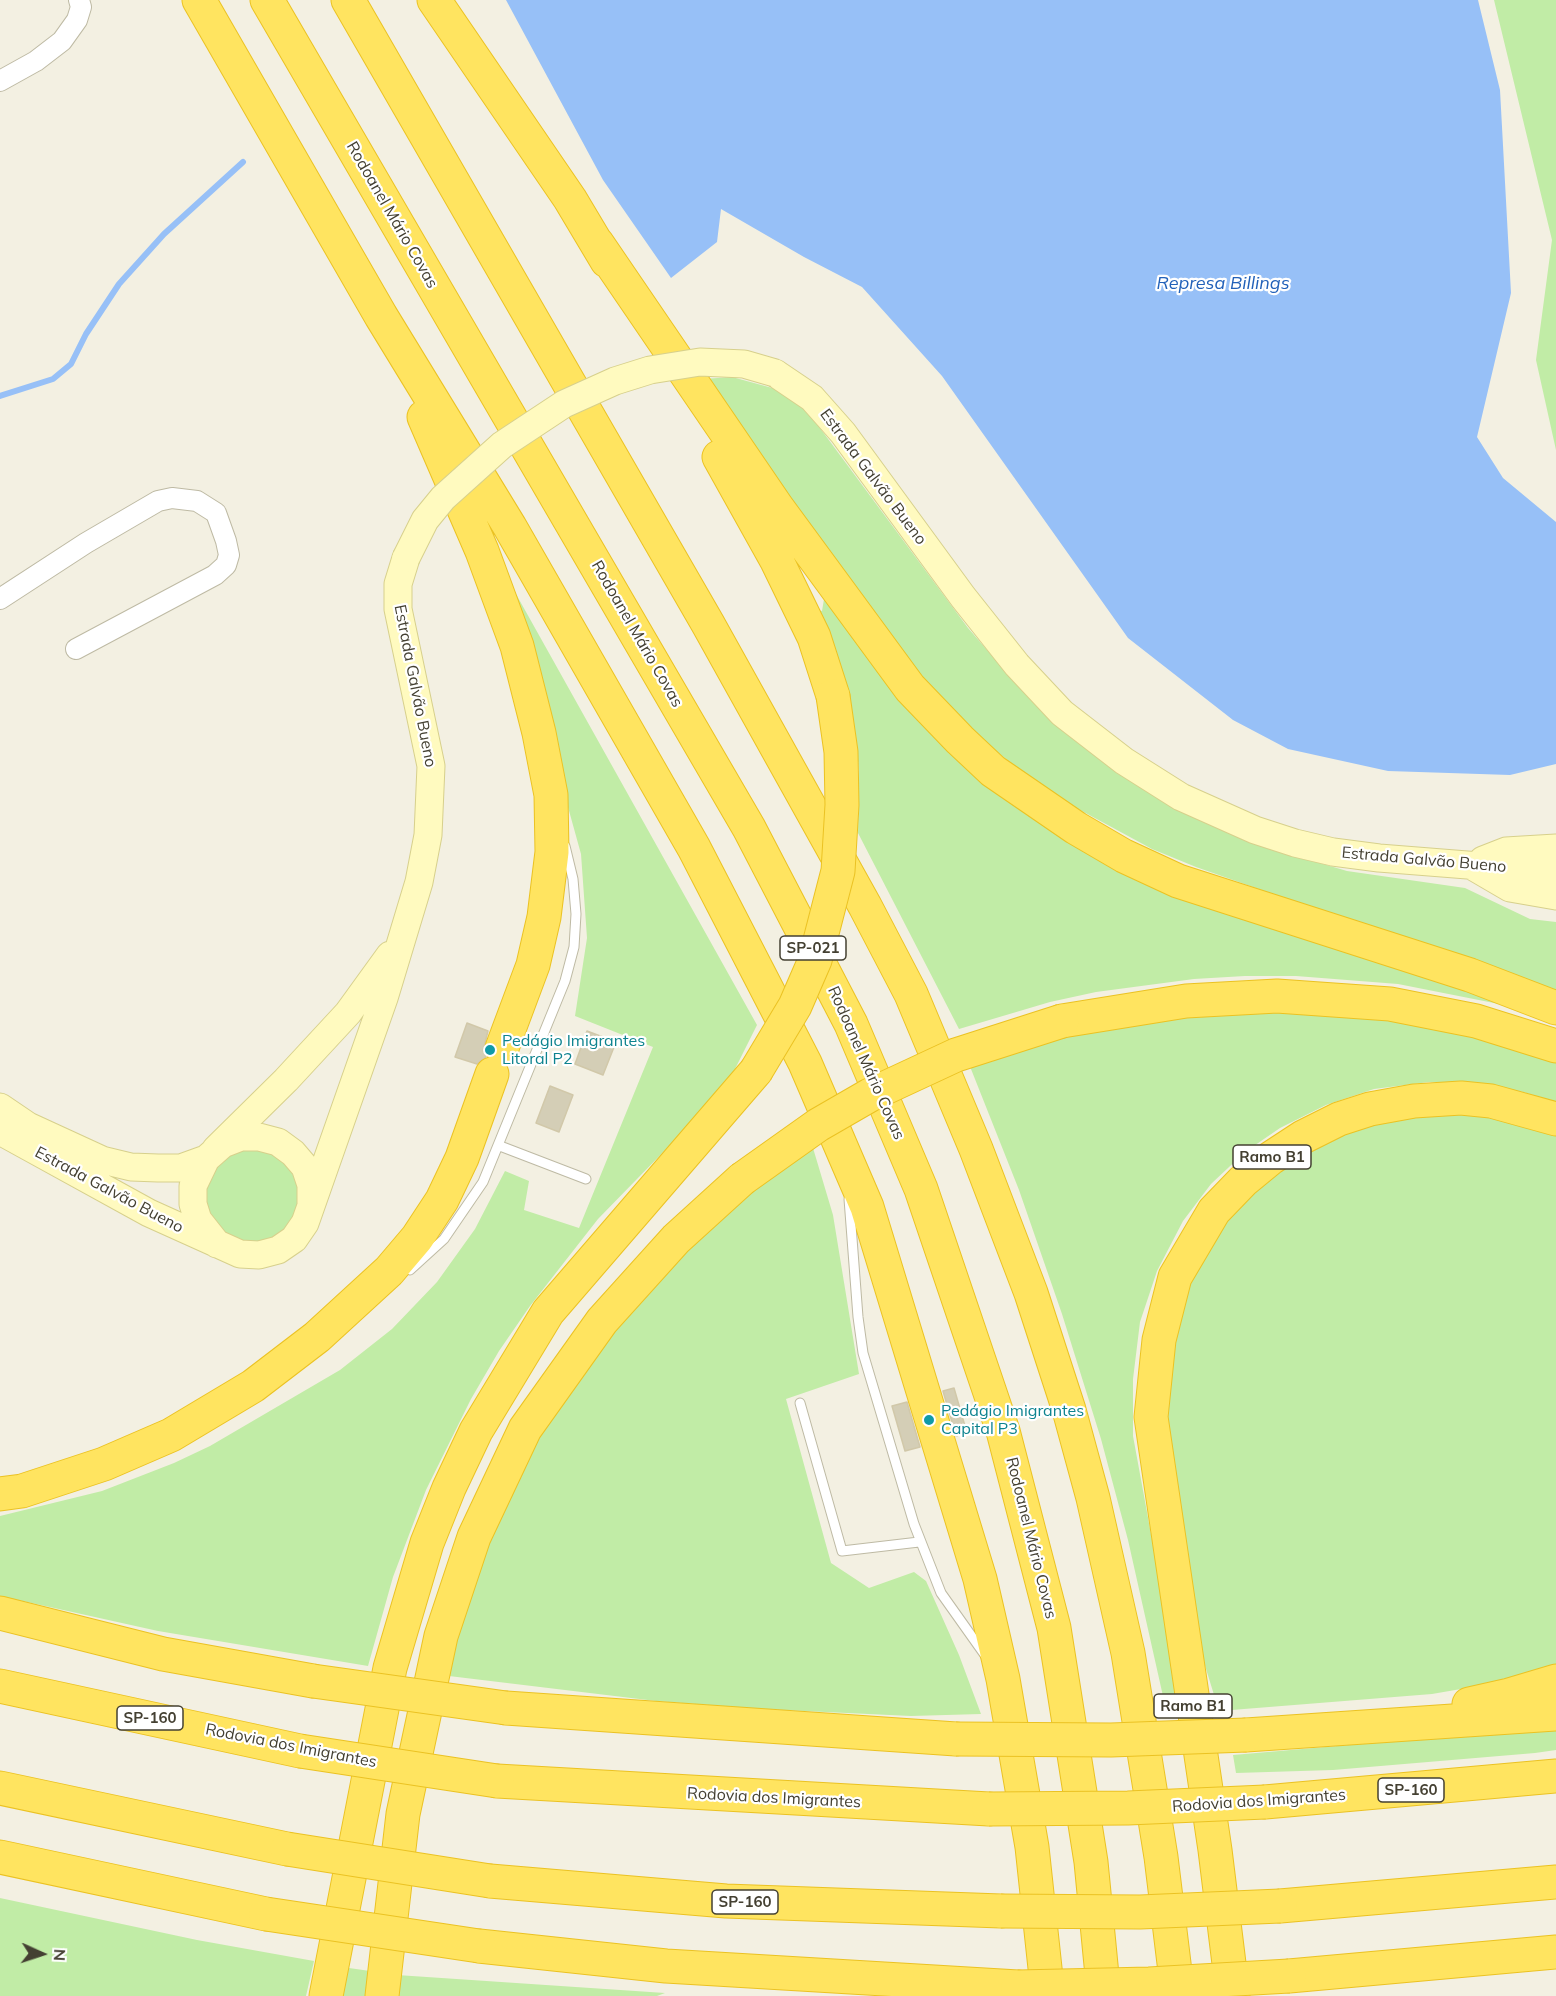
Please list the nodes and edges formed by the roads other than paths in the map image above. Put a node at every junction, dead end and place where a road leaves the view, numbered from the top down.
1 (79, 0) edge
2 (199, 0) edge
3 (267, 0) edge
4 (348, 0) edge
5 (436, 3) edge
6 (0, 81) edge
7 (597, 243) junction
8 (381, 316) junction
9 (0, 599) edge
10 (76, 649) dead end
11 (551, 795) junction
12 (1556, 848) edge
13 (1471, 865) junction
14 (1556, 872) edge
15 (1556, 896) edge
16 (402, 940) junction
17 (1556, 1008) edge
18 (1556, 1046) edge
19 (0, 1107) edge
20 (1556, 1119) edge
21 (0, 1131) edge
22 (500, 1146) junction
23 (211, 1154) junction
24 (846, 1160) junction
25 (586, 1179) dead end
26 (311, 1204) junction
27 (219, 1246) junction
28 (405, 1275) dead end
29 (364, 1308) dead end
30 (317, 1337) junction
31 (801, 1403) dead end
32 (0, 1494) edge
33 (920, 1542) junction
34 (0, 1613) edge
35 (1003, 1680) junction
36 (1556, 1681) edge
37 (0, 1686) edge
38 (1556, 1714) edge
39 (1349, 1726) junction
40 (1556, 1776) edge
41 (0, 1788) edge
42 (0, 1857) edge
43 (1556, 1882) edge
44 (1556, 1952) edge
45 (1020, 1990) edge
46 (326, 1996) edge
47 (382, 1996) edge
48 (944, 1996) edge
49 (1104, 1996) edge
50 (1178, 1996) edge
51 (1233, 1996) edge

1 - 6 street
2 - 8 highway
3 - 49 highway, Rodoanel Mário Covas / SP-021
4 - 50 highway
5 - 7 highway
7 - 17 highway
7 - 46 highway, bridge
8 - 11 highway
8 - 24 highway
9 - 10 street
11 - 22 lane
11 - 30 highway
12 - 13 main road
13 - 14 main road, Estrada Galvão Bueno
13 - 15 main road
13 - 16 main road, Estrada Galvão Bueno, bridge
16 - 23 main road, Estrada Galvão Bueno
16 - 26 main road, Estrada Galvão Bueno
18 - 47 highway, bridge
19 - 23 main road, Estrada Galvão Bueno
20 - 51 highway, Ramo B1
21 - 27 main road, Estrada Galvão Bueno
22 - 25 lane
22 - 28 lane
23 - 26 main road, Estrada Galvão Bueno
23 - 27 main road, Estrada Galvão Bueno
24 - 33 lane
24 - 35 highway
26 - 27 main road, Estrada Galvão Bueno
29 - 30 lane
30 - 32 highway
31 - 33 lane
33 - 35 lane
34 - 39 highway, bridge
35 - 45 highway
36 - 39 highway
37 - 40 highway, Rodovia dos Imigrantes / SP-160, bridge
38 - 39 highway
41 - 43 highway, SP-160, bridge
42 - 45 highway, bridge
44 - 45 highway, bridge
45 - 48 highway

